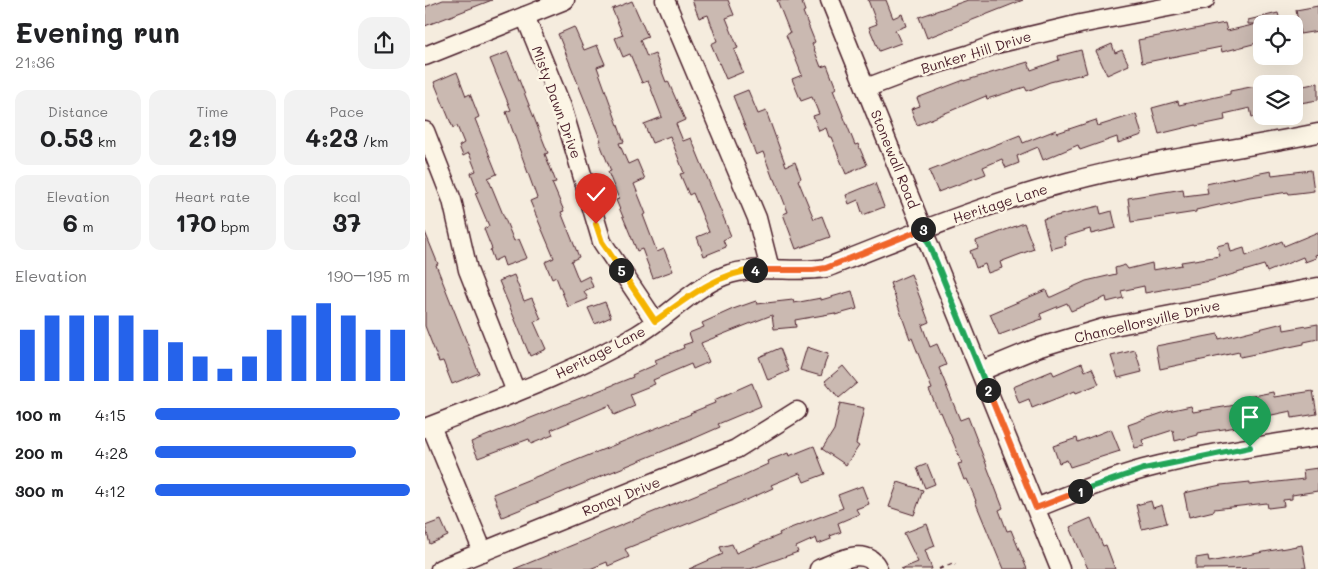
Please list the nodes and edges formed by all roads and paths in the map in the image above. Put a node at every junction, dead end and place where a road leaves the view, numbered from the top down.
1 (565, 0) edge
2 (665, 0) edge
3 (831, 0) edge
4 (1205, 0) edge
5 (525, 16) junction
6 (425, 56) edge
7 (866, 88) junction
8 (425, 132) edge
9 (1318, 133) edge
10 (924, 229) junction
11 (770, 269) junction
12 (1318, 287) edge
13 (655, 321) junction
14 (981, 371) junction
15 (516, 392) junction
16 (797, 411) dead end
17 (428, 427) edge
18 (1318, 437) edge
19 (1036, 508) junction
20 (483, 552) junction
21 (955, 566) dead end
22 (440, 569) edge
23 (819, 569) edge
24 (878, 569) edge
25 (939, 569) edge
26 (1060, 569) edge

1 - 5 street
2 - 11 street
3 - 7 street, Stonewall Road
4 - 7 street, Bunker Hill Drive
5 - 6 street
5 - 13 street, Misty Dawn Drive
7 - 10 street, Stonewall Road
8 - 15 street
9 - 10 street, Heritage Lane
10 - 11 street, Heritage Lane
10 - 14 street, Stonewall Road
11 - 13 street, Heritage Lane
12 - 14 street, Chancellorsville Drive
13 - 15 street, Heritage Lane
14 - 19 street, Stonewall Road
15 - 17 street, Heritage Lane
16 - 20 street, Ronay Drive
17 - 20 street
18 - 19 street
19 - 26 street, Stonewall Road
20 - 22 street, Ronay Drive
21 - 25 path
23 - 24 street

